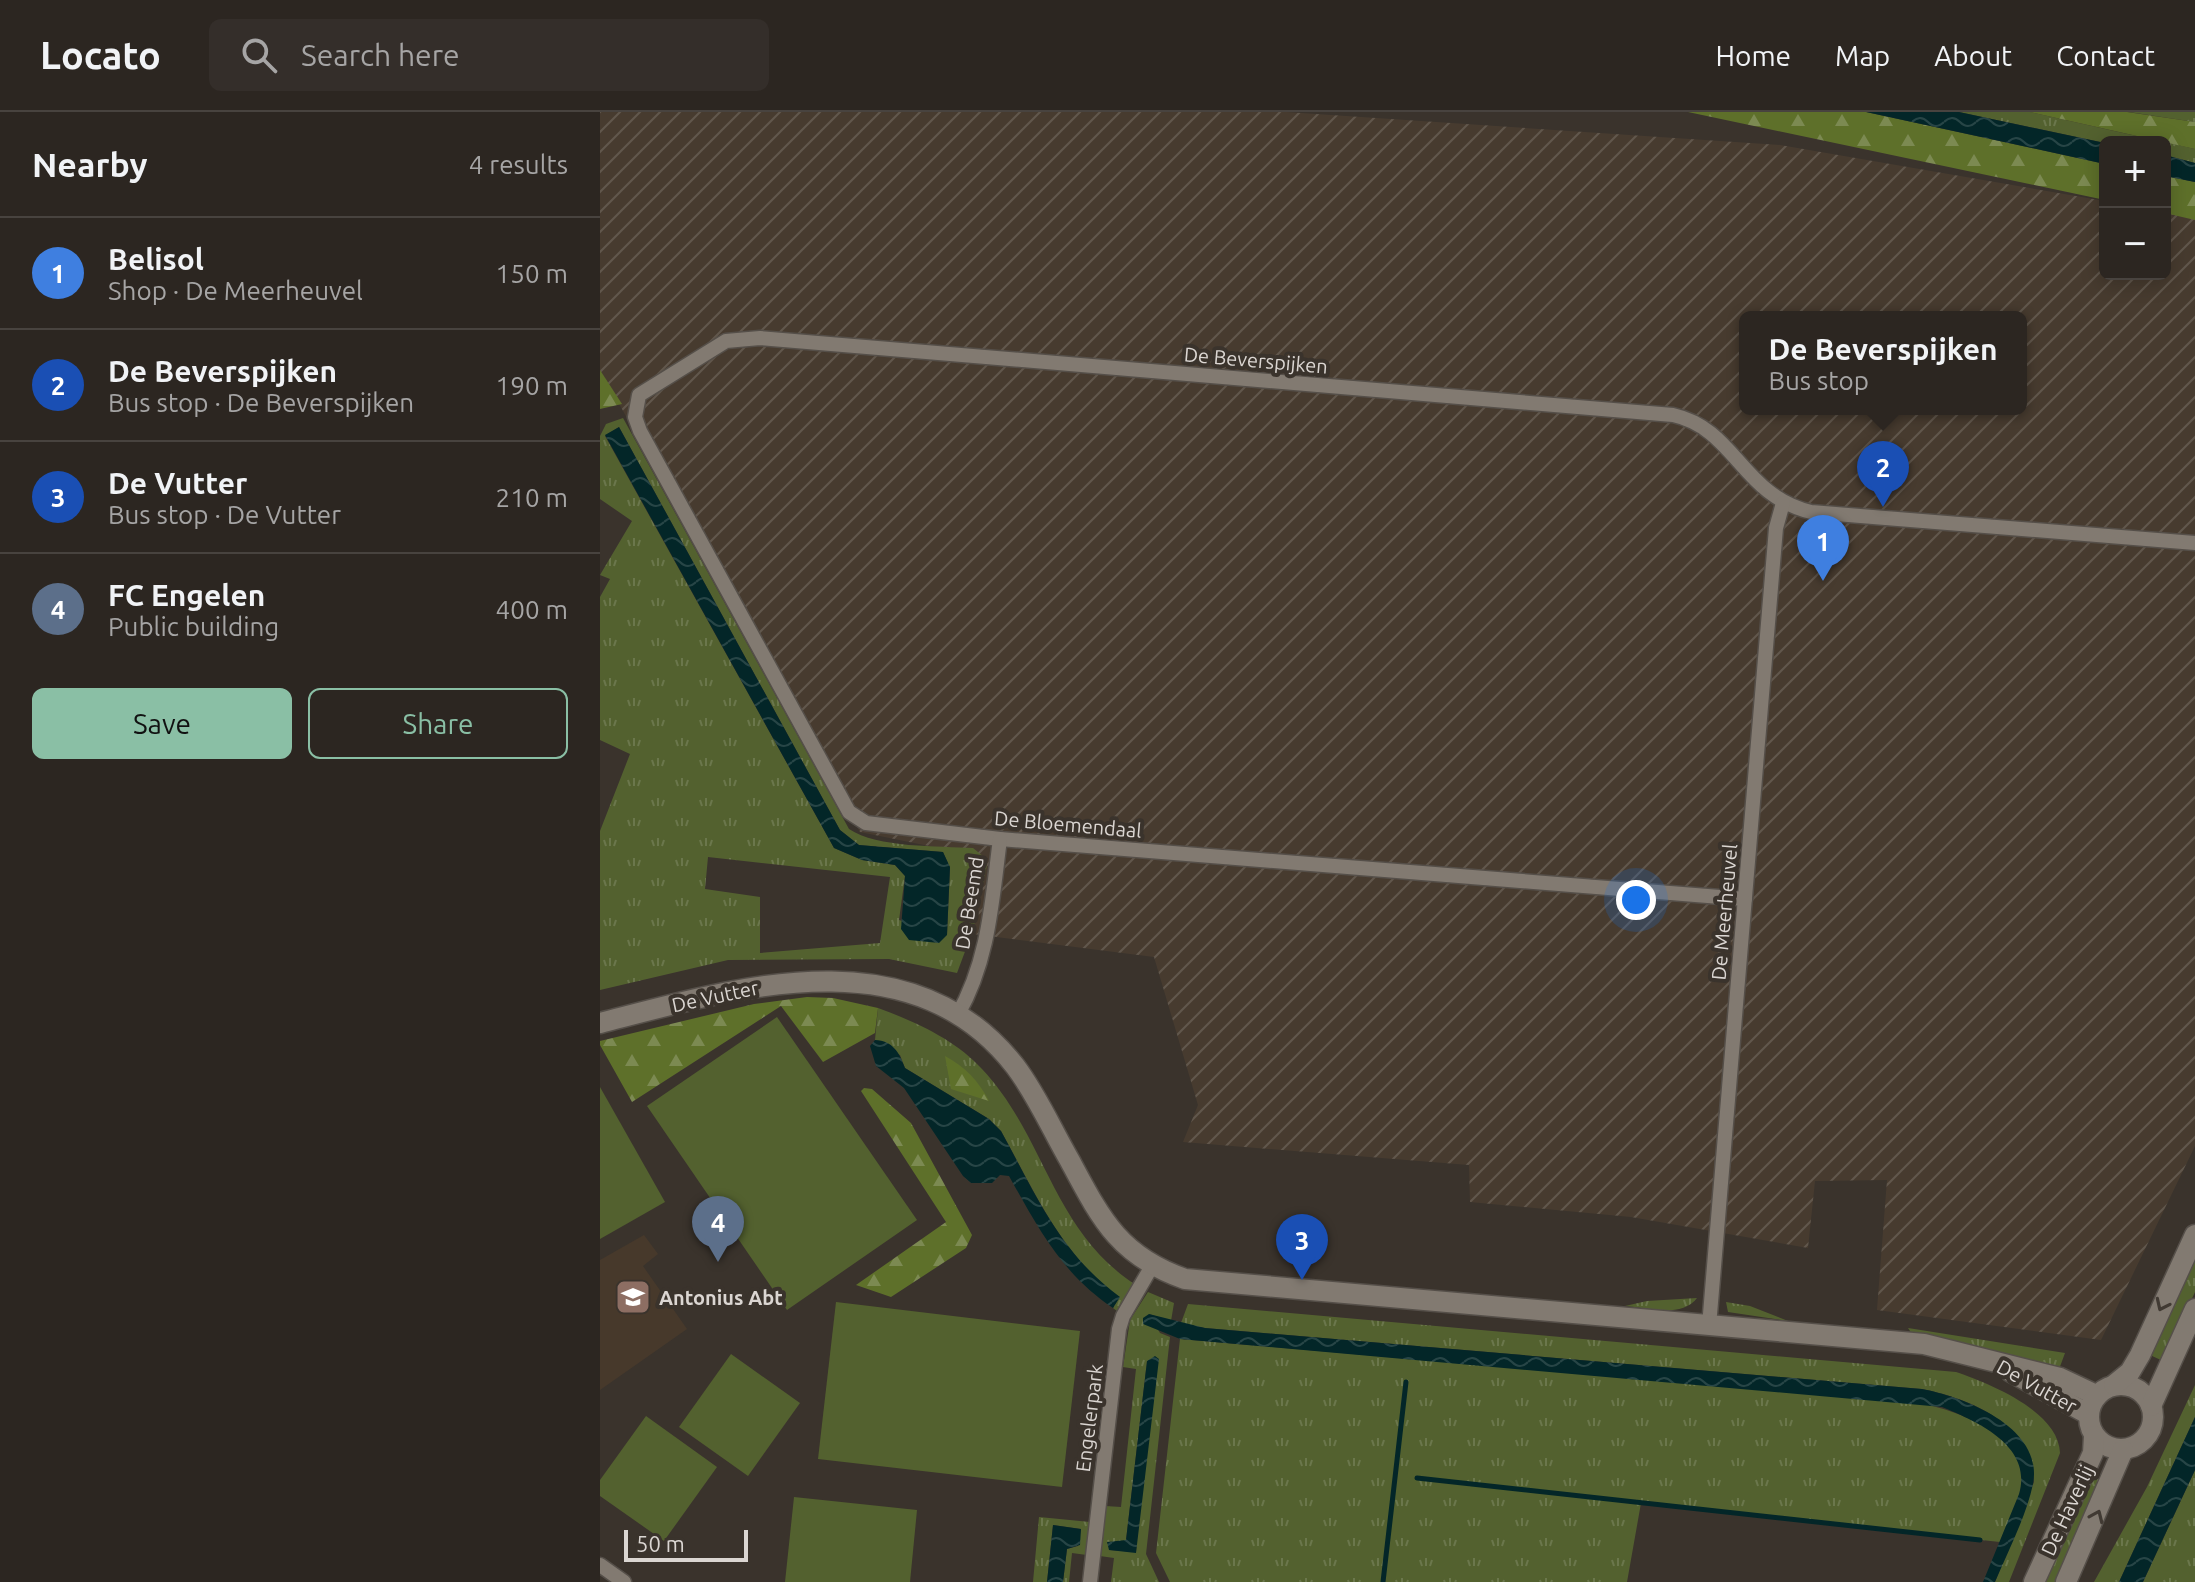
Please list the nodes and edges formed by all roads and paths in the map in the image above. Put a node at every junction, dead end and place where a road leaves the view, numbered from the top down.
1 (635, 406) joint
2 (1783, 503) junction
3 (2195, 543) edge
4 (1000, 839) junction
5 (1745, 899) junction
6 (957, 1016) junction
7 (600, 1023) edge
8 (2195, 1235) edge
9 (1152, 1266) junction
10 (2195, 1309) edge
11 (1709, 1326) junction
12 (2099, 1398) junction
13 (2151, 1406) junction
14 (2094, 1436) junction
15 (2123, 1450) junction
16 (600, 1565) edge
17 (624, 1582) edge
18 (1090, 1582) edge
19 (2034, 1582) edge
20 (2066, 1582) edge

1 - 2 street, De Beverspijken
1 - 4 street, De Bloemendaal
2 - 3 street, De Beverspijken
2 - 5 street, De Meerheuvel
4 - 5 street, De Bloemendaal
4 - 6 street, De Beemd
5 - 11 street, De Meerheuvel
6 - 7 street, De Vutter
6 - 9 street, De Vutter
8 -> 12 street
9 - 11 street, De Vutter
9 - 18 street, Engelerpark
10 - 13 street
11 - 12 street, De Vutter
12 - 13 street
12 - 14 street
13 - 15 street
14 - 15 street
14 - 19 street, De Haverlij
20 -> 15 street, De Haverlij
16 - 17 street

